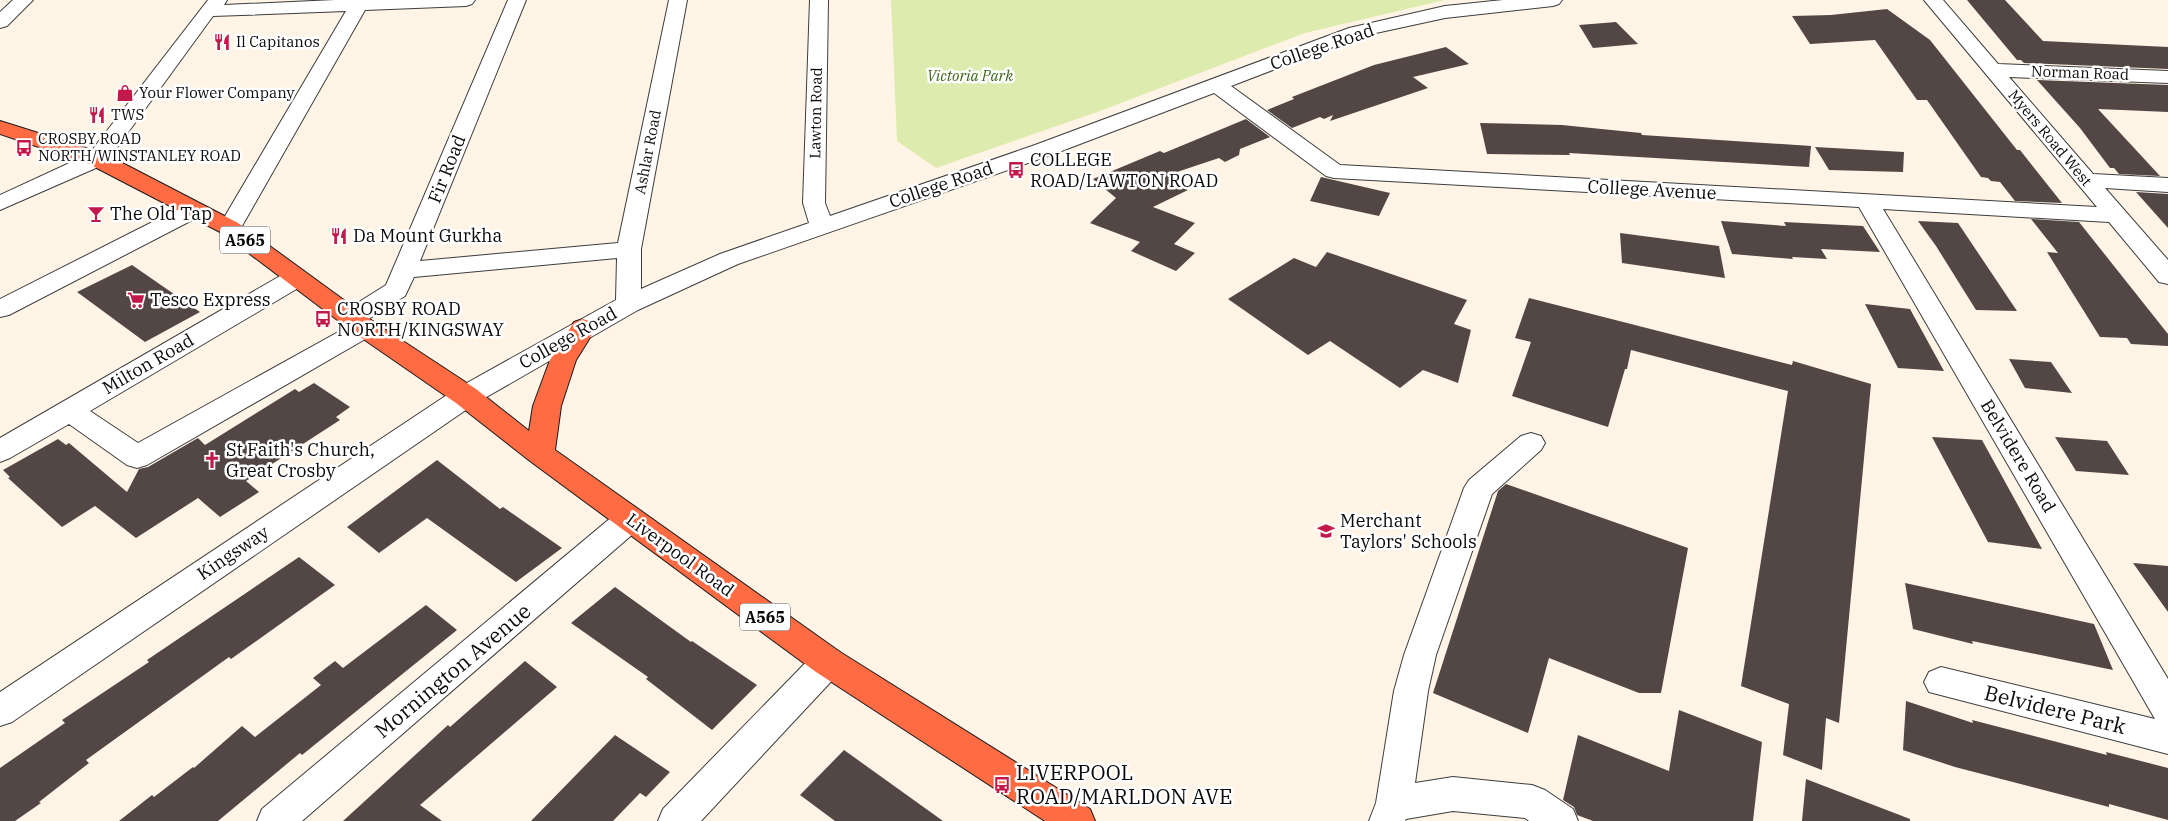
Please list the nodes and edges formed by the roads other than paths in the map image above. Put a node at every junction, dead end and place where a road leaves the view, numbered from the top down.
1 (24, 0) edge
2 (466, 0) edge
3 (517, 0) edge
4 (678, 0) edge
5 (819, 0) edge
6 (1553, 0) edge
7 (1933, 0) edge
8 (1474, 4) edge
9 (212, 5) edge
10 (358, 6) junction
11 (0, 22) edge
12 (1993, 70) junction
13 (2168, 77) edge
14 (1216, 85) junction
15 (0, 127) edge
16 (97, 159) junction
17 (2086, 180) junction
18 (2168, 185) edge
19 (0, 203) edge
20 (1868, 203) junction
21 (194, 210) junction
22 (2117, 215) junction
23 (821, 226) junction
24 (230, 228) junction
25 (629, 249) junction
26 (405, 270) junction
27 (2168, 276) edge
28 (296, 278) junction
29 (629, 304) junction
30 (0, 309) edge
31 (358, 323) junction
32 (583, 328) junction
33 (466, 396) junction
34 (70, 410) junction
35 (1531, 443) dead end
36 (0, 451) edge
37 (540, 454) junction
38 (630, 519) junction
39 (828, 662) junction
40 (1941, 682) dead end
41 (2168, 710) edge
42 (0, 711) edge
43 (2168, 738) edge
44 (1390, 813) edge
45 (275, 821) edge
46 (676, 821) edge
47 (1077, 821) edge
48 (1560, 821) edge

1 - 11 street
2 - 10 street
3 - 26 street, Fir Road
4 - 25 street, Ashlar Road
5 - 23 street, Lawton Road
6 - 8 street, College Road
7 - 12 street, Myers Road West
8 - 14 street, College Road
9 - 10 street
9 - 16 street
10 - 24 street
12 - 13 street, Norman Road
12 - 17 street, Myers Road West
14 - 20 street, College Avenue
14 - 23 street, College Road
15 - 16 highway, A565
16 - 19 street
16 - 21 highway, A565
17 - 18 street
17 - 22 street, Myers Road West
20 - 22 street, College Avenue
20 - 41 street, Belvidere Road
21 - 24 highway, A565
21 - 30 street
22 - 27 street, Myers Road West
23 - 29 street, College Road
24 - 28 highway, A565
25 - 26 street
25 - 29 street, Ashlar Road
26 - 31 street, Fir Road
28 - 31 highway, A565
28 - 34 street, Milton Road
29 - 32 street, College Road
31 - 33 highway, A565
31 - 34 street, Fir Road
32 - 33 street, College Road
32 - 37 highway
33 - 37 highway, Liverpool Road / A565
33 - 42 street, Kingsway
34 - 36 street, Milton Road
35 - 44 street
37 - 38 highway, Liverpool Road / A565
38 - 39 highway, Liverpool Road / A565
38 - 45 street, Mornington Avenue
39 - 46 street
39 - 47 highway, Liverpool Road / A565
40 - 43 street, Belvidere Park
44 - 48 street

